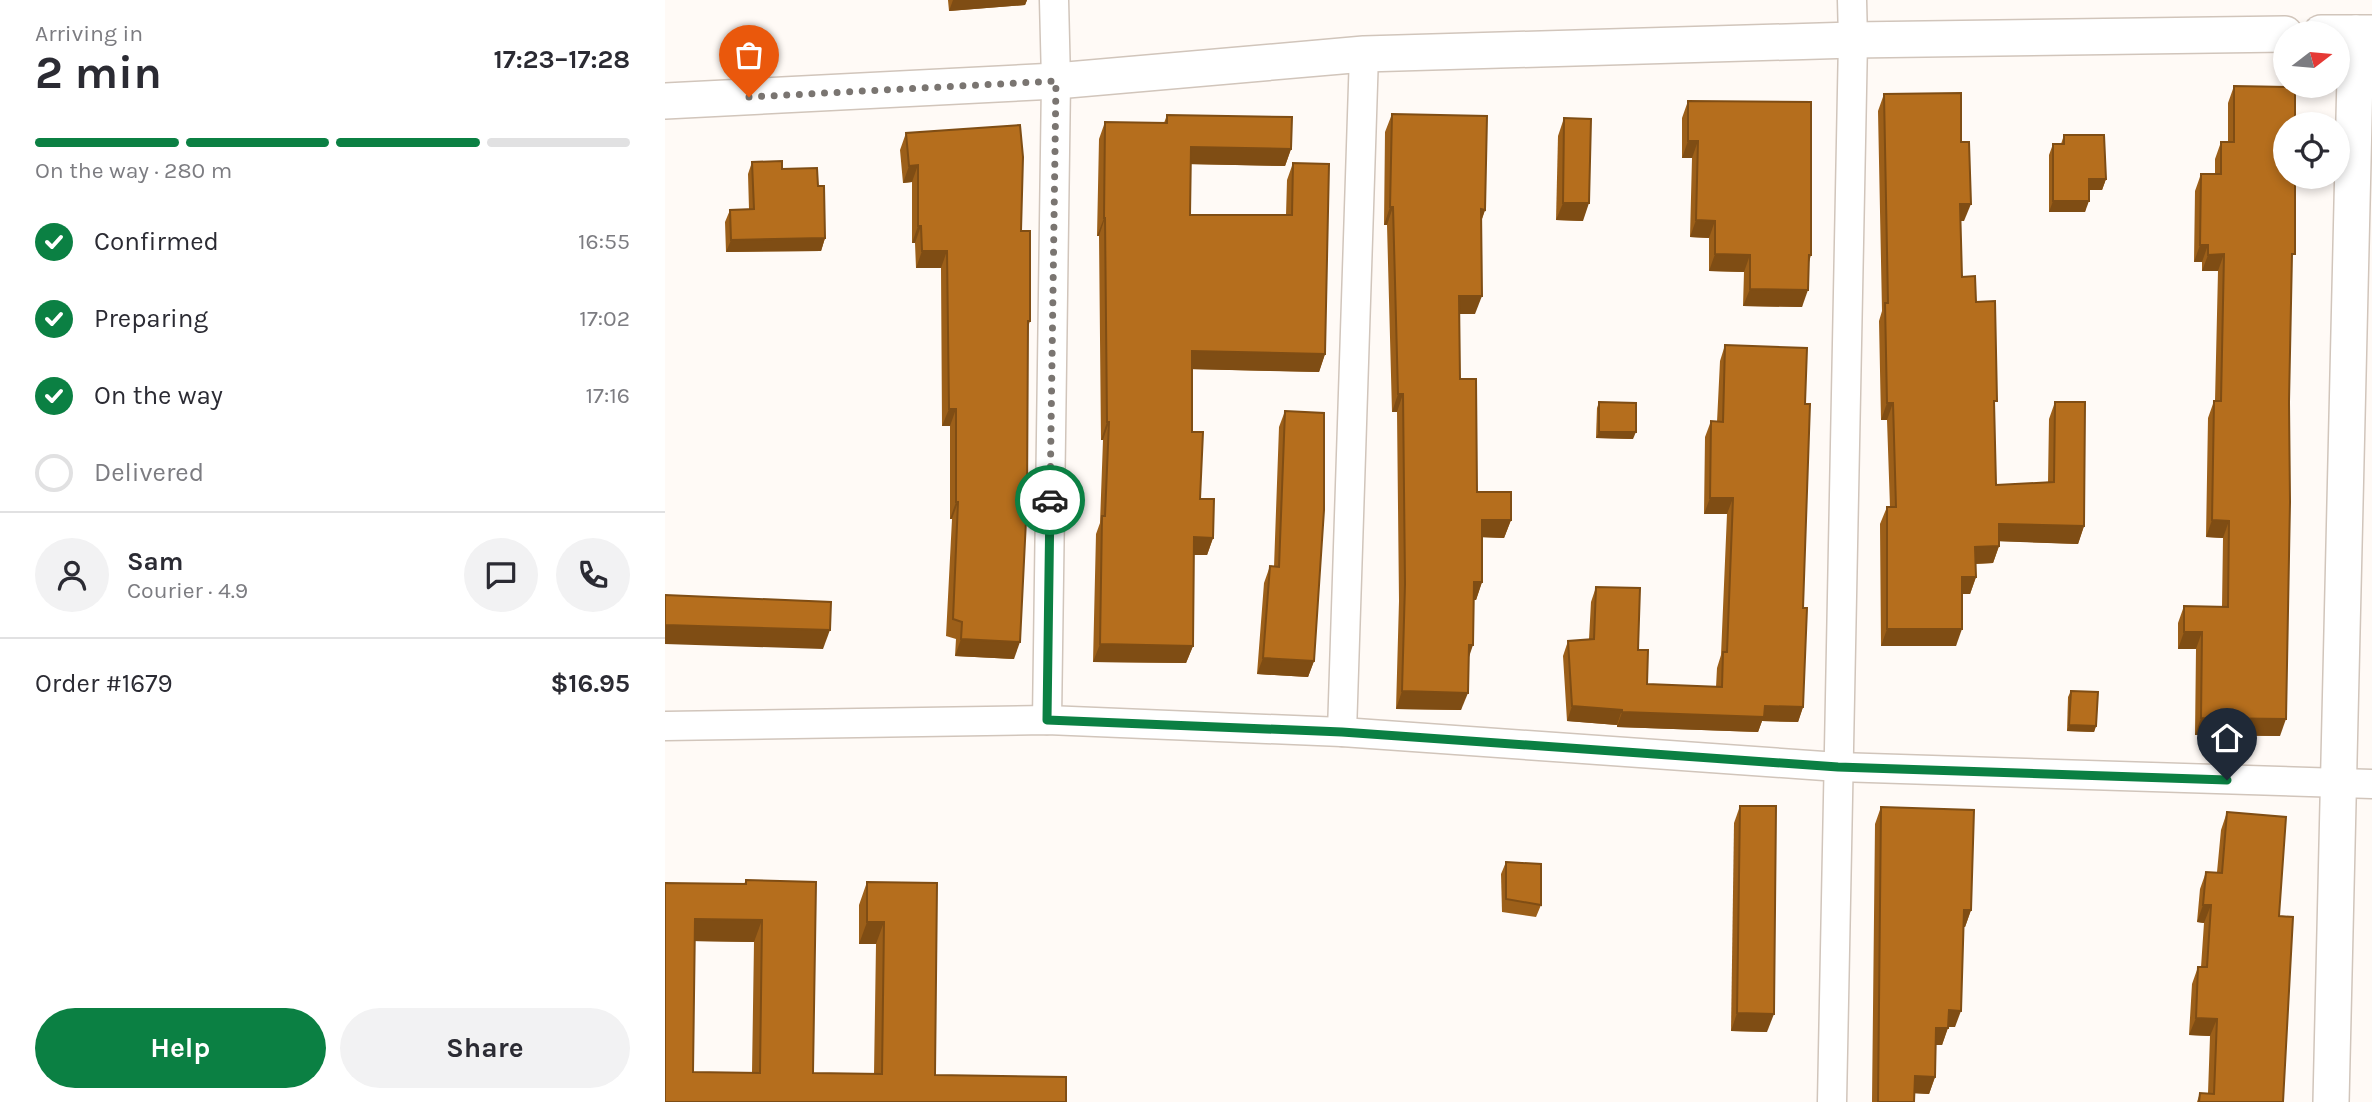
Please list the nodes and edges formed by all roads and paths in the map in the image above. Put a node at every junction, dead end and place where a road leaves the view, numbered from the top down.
1 (1053, 0) edge
2 (1852, 0) edge
3 (2364, 33) edge
4 (2273, 34) edge
5 (1853, 40) junction
6 (1364, 54) junction
7 (1056, 81) junction
8 (665, 101) edge
9 (1047, 720) junction
10 (665, 726) edge
11 (1342, 732) junction
12 (1838, 767) junction
13 (2355, 784) edge
14 (1832, 1102) edge
15 (2331, 1102) edge

1 - 7 street
2 - 5 street
3 - 13 street
4 - 5 street
5 - 6 street
5 - 12 street
6 - 7 street
6 - 11 street
7 - 8 street
7 - 9 street
9 - 10 street
9 - 11 street
11 - 12 street
12 - 13 street
12 - 14 street
13 - 15 street

